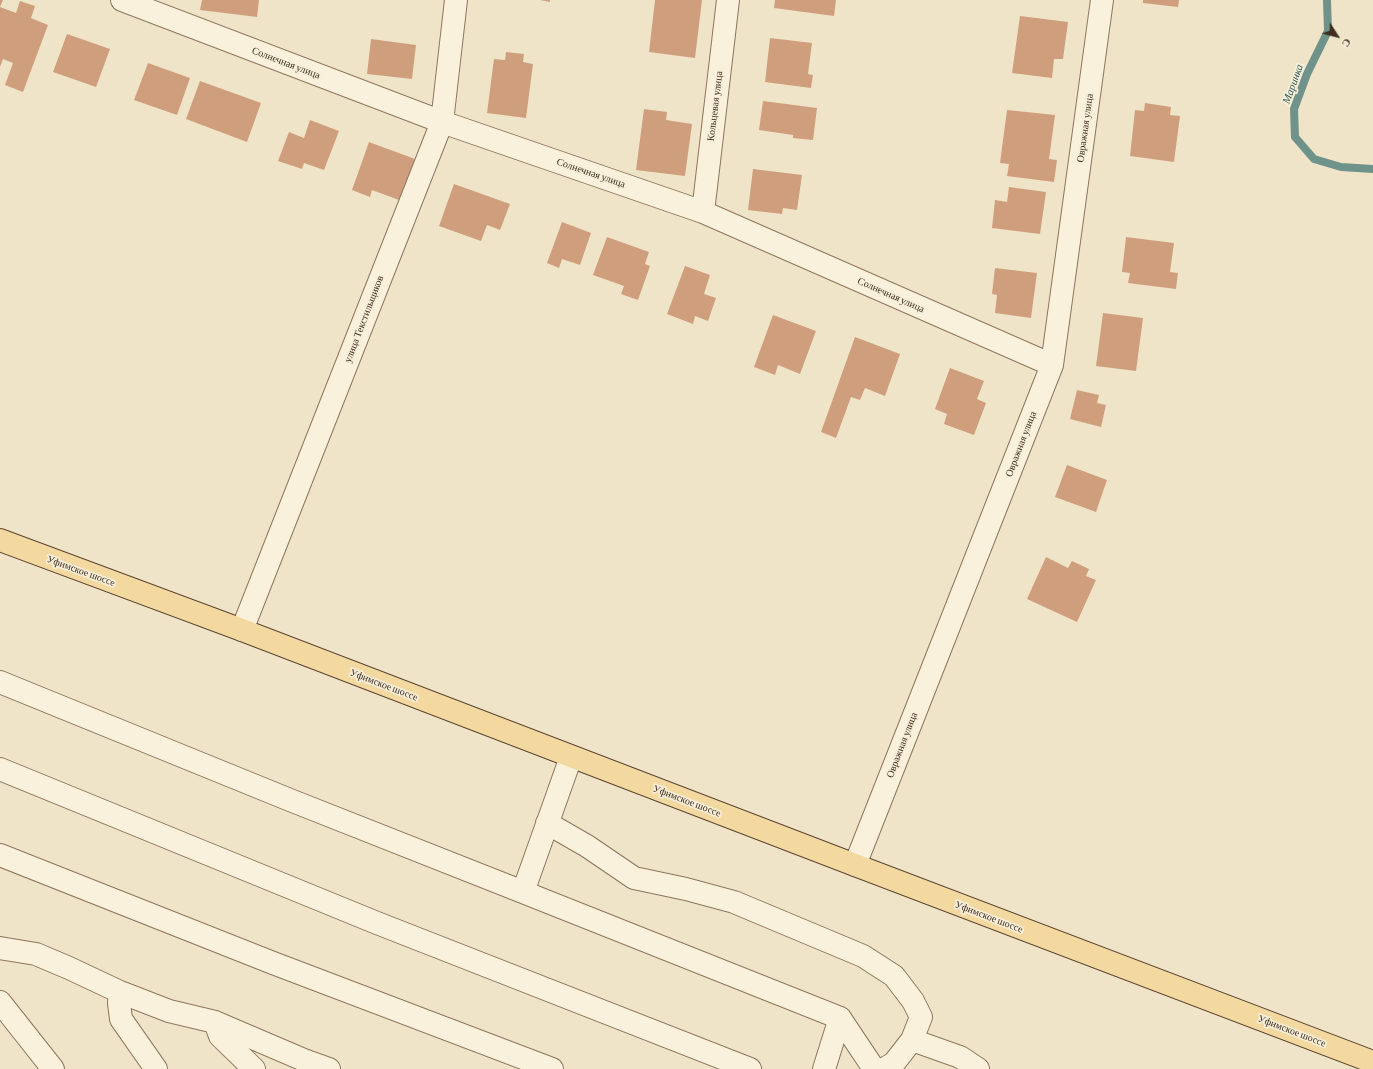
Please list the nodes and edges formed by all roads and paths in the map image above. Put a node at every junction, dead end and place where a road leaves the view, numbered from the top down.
1 (122, 0) edge
2 (456, 0) edge
3 (728, 0) edge
4 (1102, 0) edge
5 (160, 7) edge
6 (442, 122) junction
7 (703, 212) junction
8 (1052, 365) junction
9 (0, 540) edge
10 (242, 630) junction
11 (0, 682) edge
12 (571, 757) junction
13 (0, 769) edge
14 (547, 823) junction
15 (0, 855) edge
16 (855, 866) junction
17 (523, 892) junction
18 (0, 948) edge
19 (120, 992) junction
20 (0, 1002) edge
21 (840, 1018) junction
22 (215, 1022) junction
23 (912, 1040) junction
24 (1373, 1062) edge
25 (301, 1065) edge
26 (53, 1069) edge
27 (156, 1069) edge
28 (254, 1069) edge
29 (329, 1069) edge
30 (552, 1069) edge
31 (750, 1069) edge
32 (824, 1069) edge
33 (874, 1069) edge
34 (884, 1069) edge
35 (978, 1069) edge

1 - 5 street, Солнечная улица
2 - 6 street, улица Текстильщиков
3 - 7 street, Кольцевая улица
4 - 8 street, Овражная улица
5 - 6 street, Солнечная улица
6 - 7 street, Солнечная улица
6 - 10 street, улица Текстильщиков
7 - 8 street, Солнечная улица
8 - 16 street, Овражная улица
9 - 10 main road, Уфимское шоссе
10 - 12 main road, Уфимское шоссе
11 - 17 street
12 - 14 street
12 - 16 main road, Уфимское шоссе
13 - 31 street
14 - 17 street
14 - 23 street
15 - 30 street
16 - 24 main road, Уфимское шоссе
17 - 21 street
18 - 19 street
19 - 22 street
19 - 27 street
20 - 26 street
21 - 32 street
21 - 33 street
22 - 25 street
22 - 28 street
23 - 34 street
23 - 35 street
25 - 29 street

